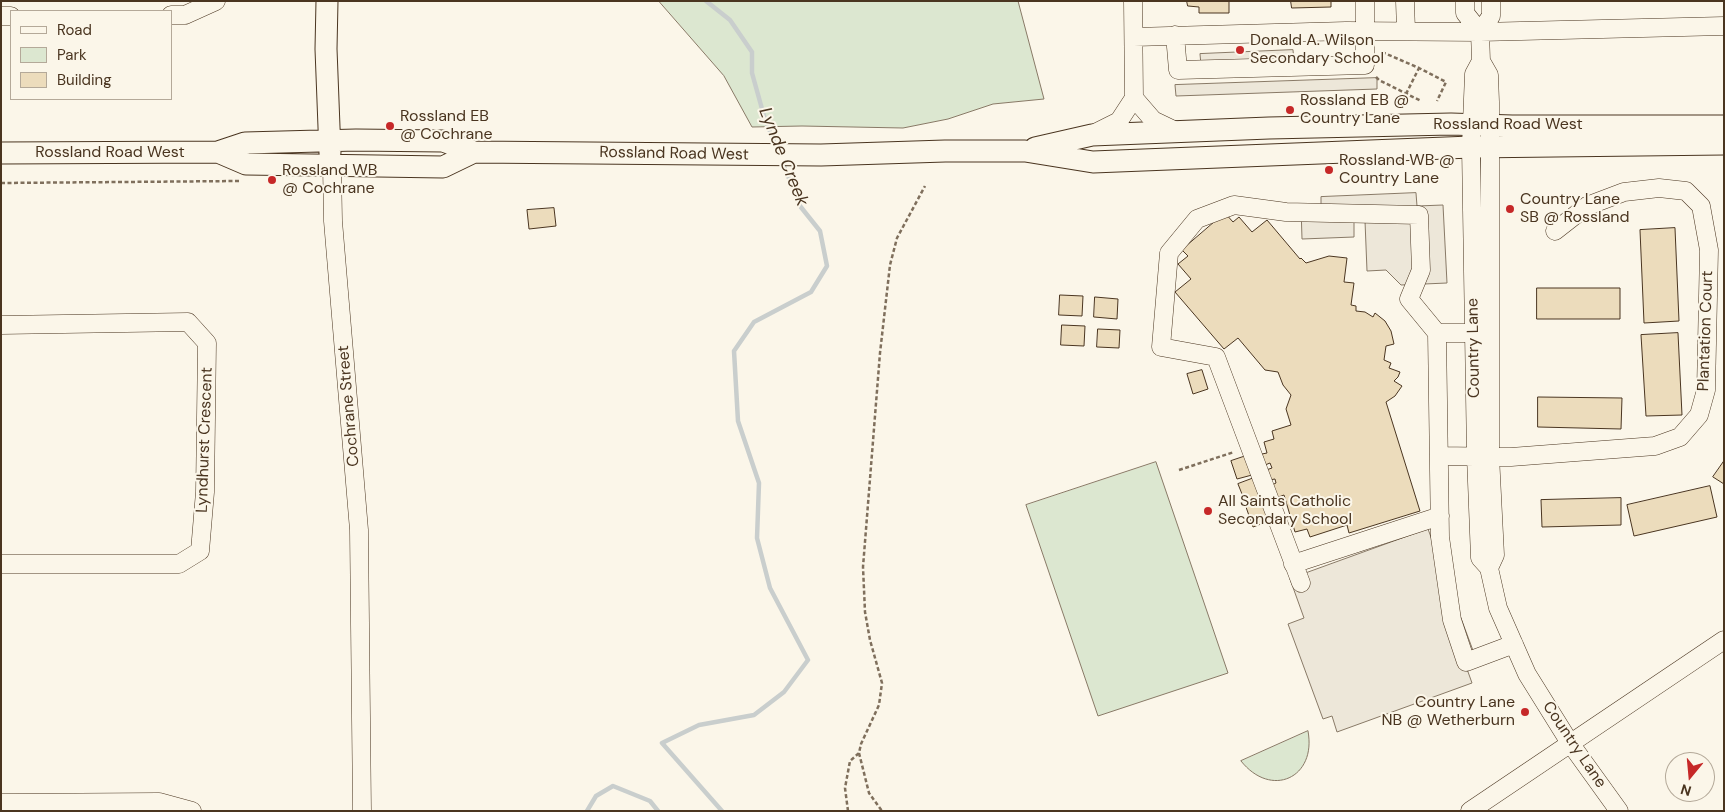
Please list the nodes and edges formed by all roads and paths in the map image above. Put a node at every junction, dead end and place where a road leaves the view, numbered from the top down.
1 (216, 1) edge
2 (327, 1) edge
3 (1133, 1) edge
4 (1365, 1) edge
5 (1405, 1) edge
6 (1465, 1) edge
7 (1491, 1) edge
8 (172, 15) edge
9 (1724, 26) edge
10 (1366, 30) junction
11 (1406, 31) junction
12 (1480, 32) junction
13 (1175, 35) junction
14 (1134, 37) junction
15 (1365, 65) junction
16 (1419, 68) dead end
17 (1446, 82) dead end
18 (1406, 94) junction
19 (1134, 98) junction
20 (1421, 101) dead end
21 (1437, 101) dead end
22 (1480, 125) junction
23 (1724, 126) edge
24 (1179, 132) junction
25 (1092, 135) junction
26 (329, 141) junction
27 (1724, 144) edge
28 (1480, 147) junction
29 (1024, 151) junction
30 (218, 152) junction
31 (474, 152) junction
32 (1, 153) edge
33 (332, 166) junction
34 (1, 182) edge
35 (246, 182) dead end
36 (925, 186) dead end
37 (1555, 231) dead end
38 (1, 325) edge
39 (1437, 333) junction
40 (1474, 333) junction
41 (1250, 448) junction
42 (1439, 456) junction
43 (1483, 456) junction
44 (1179, 470) dead end
45 (1440, 516) junction
46 (1, 564) edge
47 (1293, 564) junction
48 (1301, 583) dead end
49 (1724, 640) edge
50 (1514, 644) junction
51 (1570, 743) junction
52 (859, 753) junction
53 (1, 803) edge
54 (192, 811) edge
55 (362, 811) edge
56 (848, 811) edge
57 (882, 811) edge
58 (1470, 811) edge
59 (1619, 811) edge

1 - 8 street
2 - 26 main road, Cochrane Street
3 - 14 street
4 - 10 street
5 - 11 street
6 - 12 street
7 - 12 street
9 - 12 street
10 - 11 street
10 - 13 street
10 - 15 street
11 - 12 street
12 - 22 street, Country Lane
13 - 14 street
13 - 15 street
14 - 19 street
15 - 18 path
16 - 18 path
17 - 21 path
18 - 20 path
19 - 24 street
19 - 25 street
22 - 23 main road, Rossland Road West
22 - 24 main road, Rossland Road West
22 - 28 street, Country Lane
24 - 25 main road, Rossland Road West
25 - 29 main road, Rossland Road West
26 - 30 main road, Rossland Road West
26 - 31 main road, Rossland Road West
26 - 33 main road, Cochrane Street
27 - 28 main road, Rossland Road West
28 - 29 main road, Rossland Road West
28 - 40 street, Country Lane
28 - 43 street, Country Lane
29 - 31 main road, Rossland Road West
30 - 32 main road, Rossland Road West
30 - 33 main road, Rossland Road West
31 - 33 main road, Rossland Road West
33 - 55 street, Cochrane Street
34 - 35 path
36 - 52 path
37 - 43 street, Plantation Court
38 - 46 street, Lyndhurst Crescent
39 - 40 street
39 - 41 street
39 - 42 street
40 - 43 street, Country Lane
41 - 44 path
41 - 47 street
42 - 43 street, Plantation Court
42 - 45 street
43 - 50 street, Country Lane
45 - 47 street
45 - 50 street
47 - 48 street
49 - 51 street
50 - 51 street, Country Lane
51 - 58 street
51 - 59 street, Country Lane
52 - 56 path
52 - 57 path
53 - 54 street

